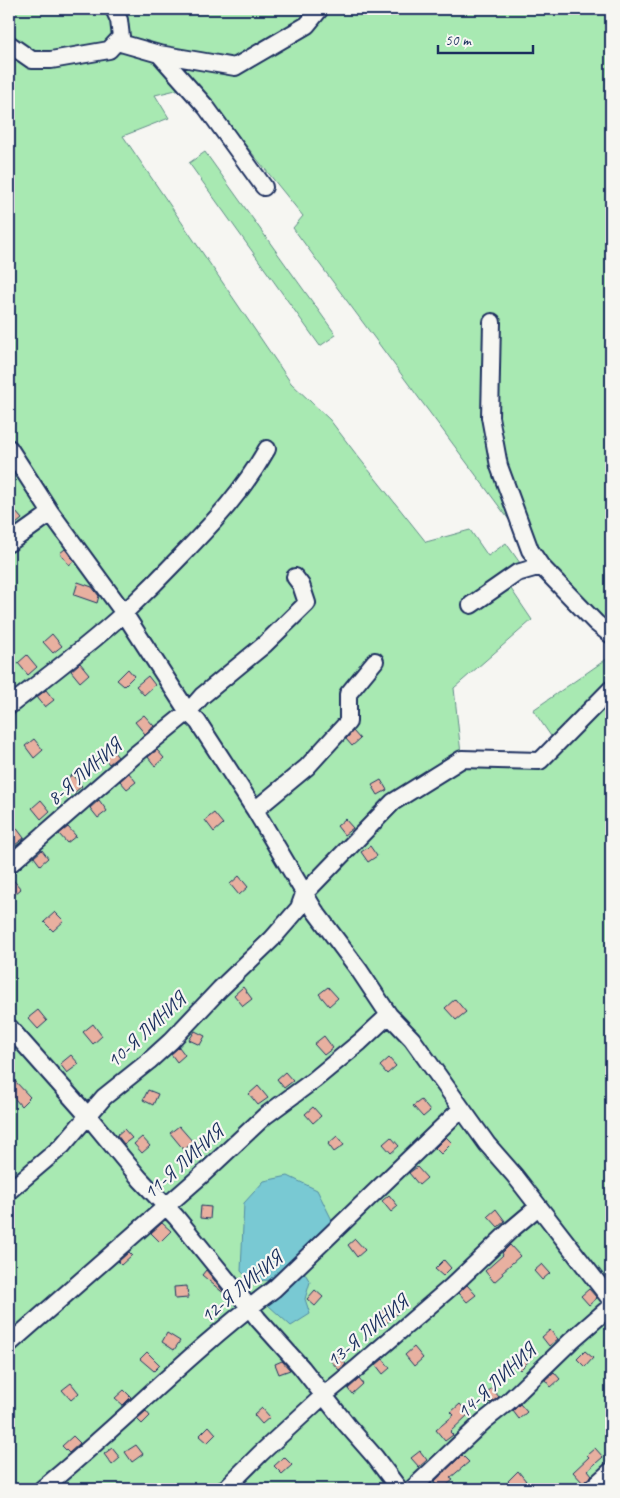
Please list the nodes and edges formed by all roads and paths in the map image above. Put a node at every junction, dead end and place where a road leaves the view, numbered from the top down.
1 (114, 9) edge
2 (320, 9) edge
3 (117, 42) junction
4 (9, 44) edge
5 (159, 54) junction
6 (264, 186) dead end
7 (492, 322) dead end
8 (9, 448) edge
9 (267, 449) dead end
10 (51, 513) junction
11 (9, 543) edge
12 (541, 566) junction
13 (295, 577) dead end
14 (471, 605) dead end
15 (124, 613) junction
16 (611, 635) edge
17 (376, 661) dead end
18 (611, 690) edge
19 (9, 706) edge
20 (188, 712) junction
21 (255, 810) junction
22 (9, 865) edge
23 (304, 894) junction
24 (389, 1016) junction
25 (9, 1028) edge
26 (461, 1110) junction
27 (88, 1116) junction
28 (9, 1191) edge
29 (165, 1207) junction
30 (538, 1207) junction
31 (611, 1300) edge
32 (611, 1306) edge
33 (249, 1307) junction
34 (9, 1344) edge
35 (323, 1396) junction
36 (611, 1471) edge
37 (42, 1489) edge
38 (225, 1489) edge
39 (399, 1489) edge
40 (412, 1489) edge
41 (591, 1489) edge

1 - 3 street
2 - 5 street
3 - 4 street
3 - 5 street
5 - 6 street
7 - 12 street
8 - 10 street
9 - 15 street
10 - 11 street
10 - 15 street
12 - 14 street
12 - 16 street
13 - 20 street, 8-Я ЛИНИЯ
15 - 19 street
15 - 20 street
17 - 21 street
18 - 23 street, 10-Я ЛИНИЯ
20 - 21 street
20 - 22 street, 8-Я ЛИНИЯ
21 - 23 street
23 - 24 street
23 - 27 street, 10-Я ЛИНИЯ
24 - 26 street
24 - 29 street, 11-Я ЛИНИЯ
25 - 27 street
26 - 30 street
26 - 33 street, 12-Я ЛИНИЯ
27 - 28 street, 10-Я ЛИНИЯ
27 - 29 street
29 - 33 street
29 - 34 street, 11-Я ЛИНИЯ
30 - 31 street
30 - 35 street, 13-Я ЛИНИЯ
32 - 40 street, 14-Я ЛИНИЯ
33 - 35 street
33 - 37 street, 12-Я ЛИНИЯ
35 - 38 street, 13-Я ЛИНИЯ
35 - 39 street
36 - 41 street

